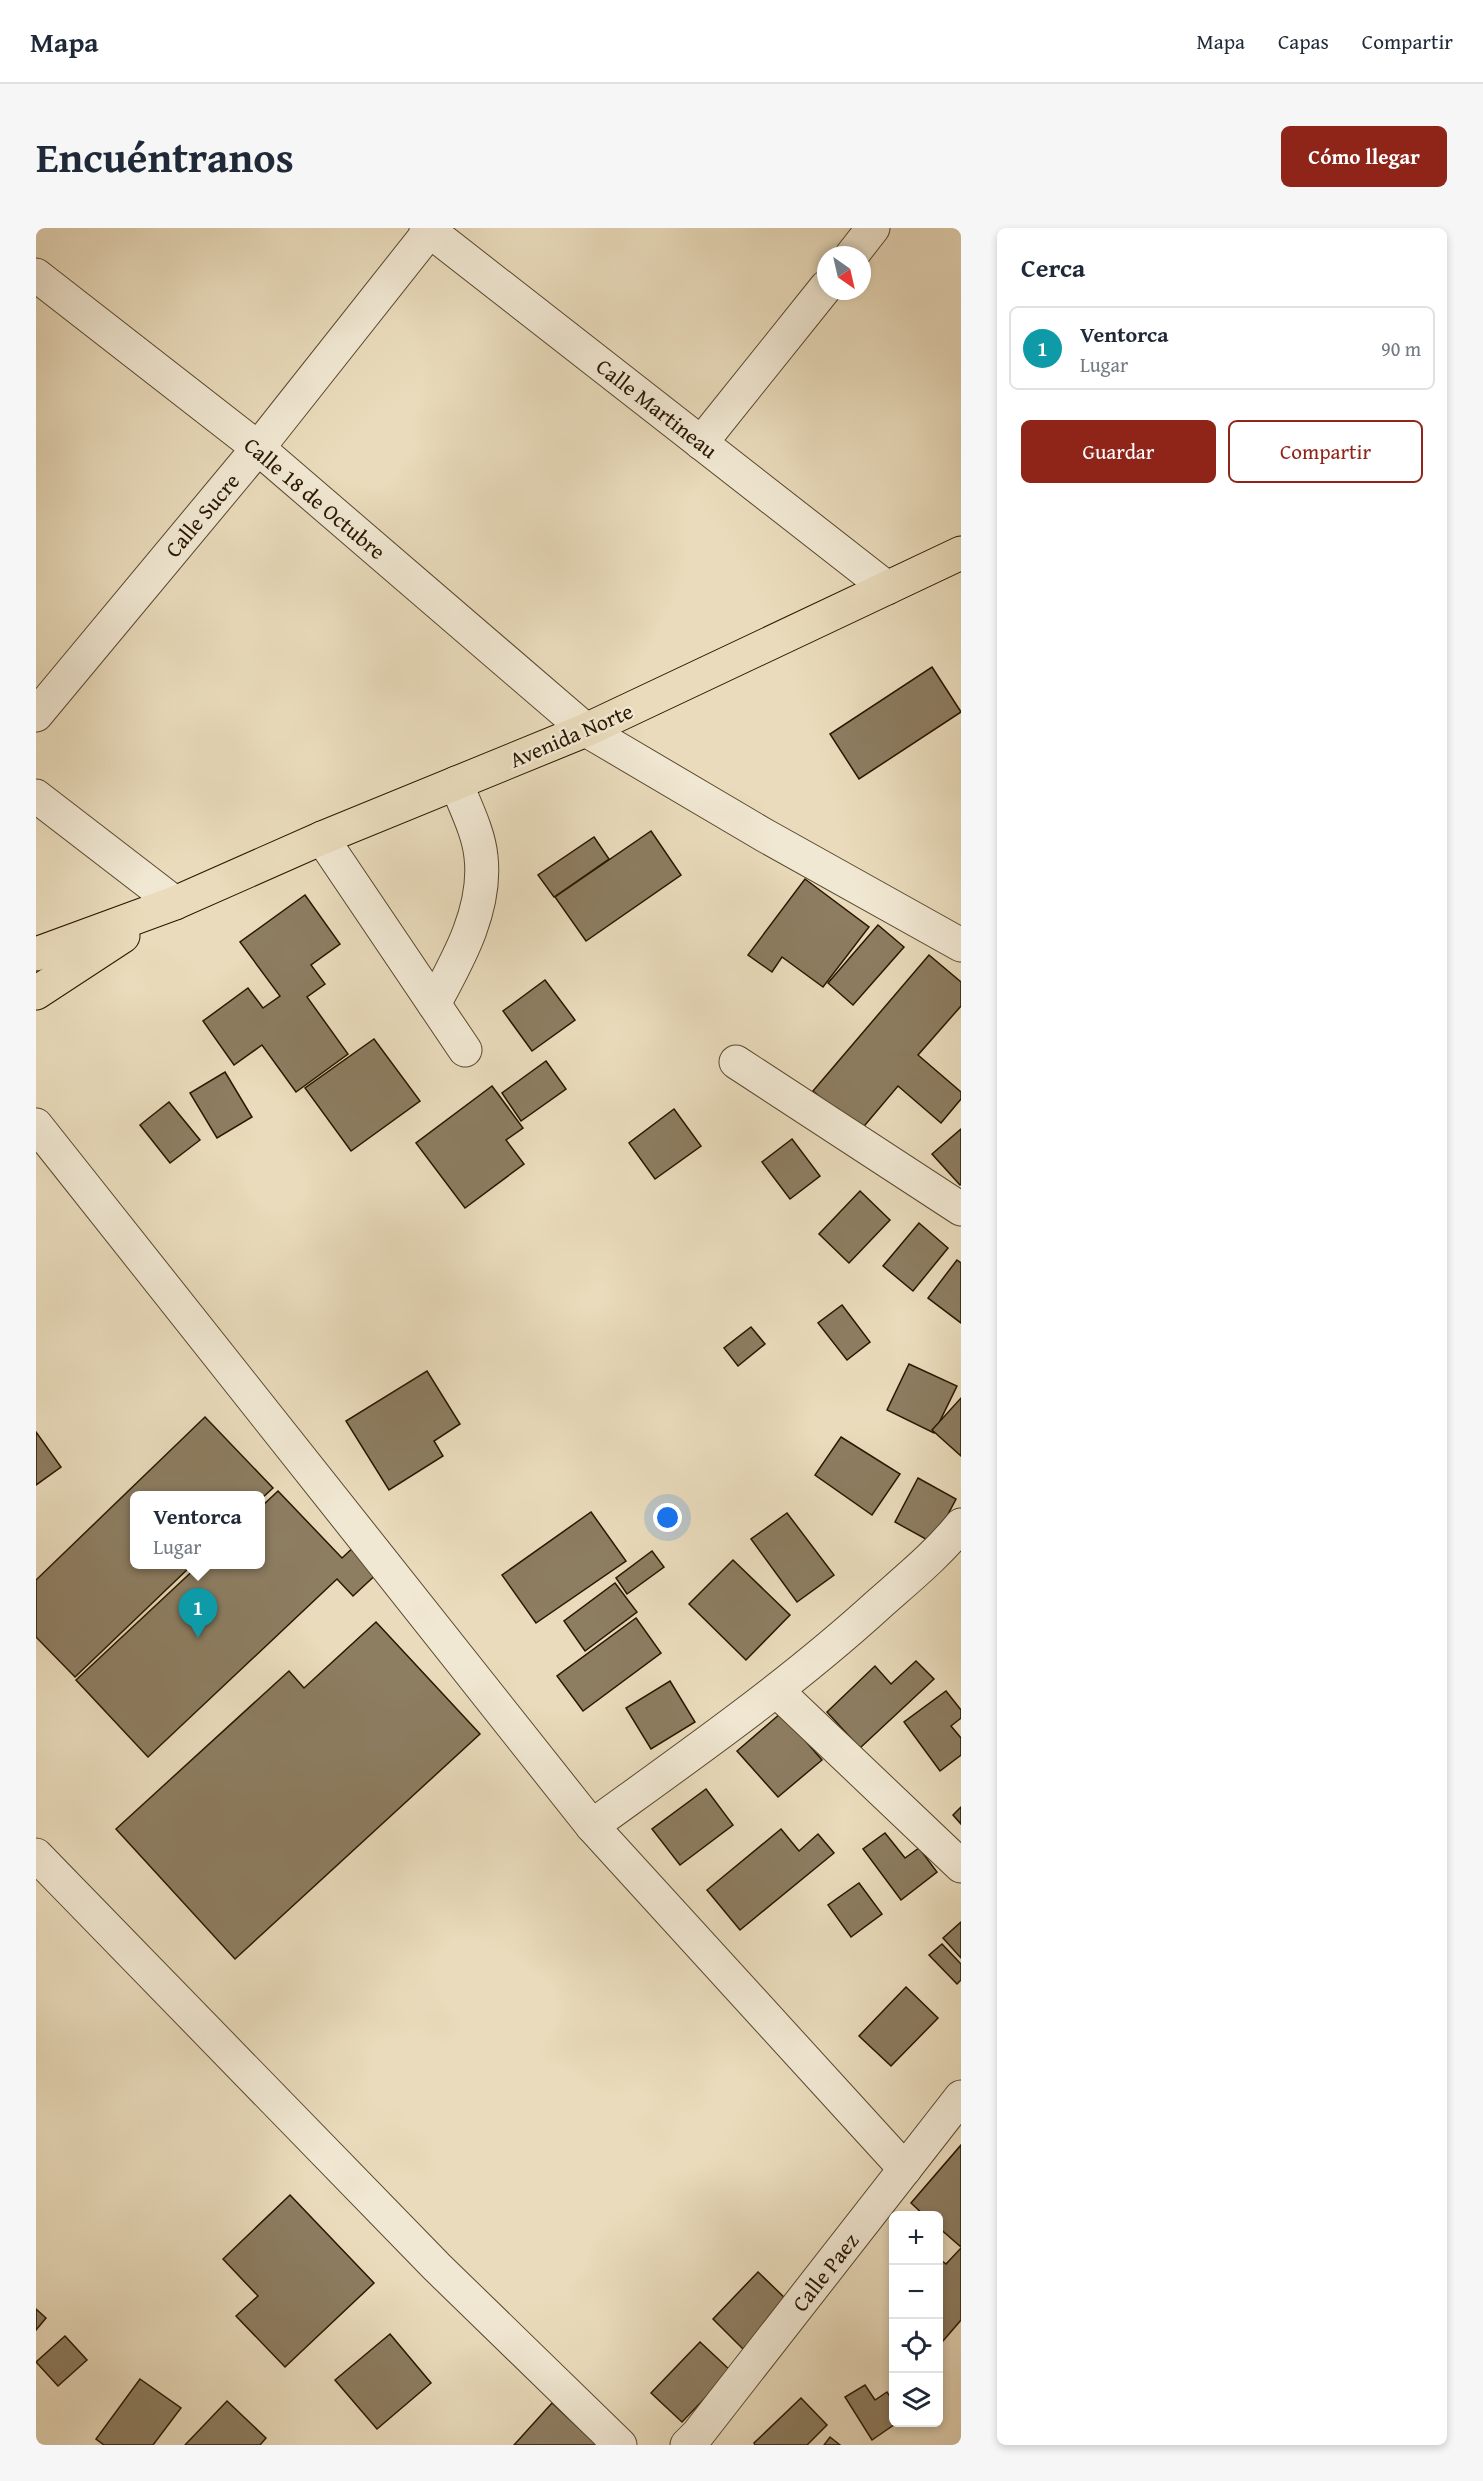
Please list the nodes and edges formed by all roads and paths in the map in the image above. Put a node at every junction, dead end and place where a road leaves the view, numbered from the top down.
1 (873, 228) edge
2 (430, 229) edge
3 (859, 246) edge
4 (36, 275) edge
5 (817, 298) edge
6 (702, 443) junction
7 (258, 448) junction
8 (961, 553) edge
9 (887, 588) junction
10 (36, 715) edge
11 (586, 730) junction
12 (456, 783) junction
13 (36, 796) edge
14 (322, 838) junction
15 (175, 903) junction
16 (961, 945) edge
17 (36, 954) edge
18 (36, 993) edge
19 (434, 1004) junction
20 (465, 1050) dead end
21 (736, 1062) dead end
22 (36, 1125) edge
23 (961, 1209) edge
24 (961, 1526) edge
25 (777, 1691) junction
26 (592, 1826) junction
27 (36, 1856) edge
28 (961, 1866) edge
29 (961, 2097) edge
30 (905, 2169) junction
31 (620, 2445) edge
32 (687, 2445) edge

1 - 3 street
2 - 6 street, Calle Martineau
2 - 7 street, Calle Sucre
4 - 7 street, Calle 18 de Octubre
5 - 6 street
6 - 9 street, Calle Martineau
7 - 10 street, Calle Sucre
7 - 11 street, Calle 18 de Octubre
8 - 9 highway, Avenida Norte
9 - 11 highway, Avenida Norte
11 - 12 highway, Avenida Norte
11 - 16 street, Calle 18 de Octubre
12 - 14 highway, Avenida Norte
12 - 19 street
13 - 15 street
14 - 15 highway, Avenida Norte
14 - 19 street
15 - 17 highway, Avenida Norte
15 - 18 highway, Avenida Norte
19 - 20 street
21 - 23 street
22 - 26 street
24 - 25 street
25 - 26 street
25 - 28 street
26 - 30 street
27 - 31 street
29 - 30 street, Calle Paez
30 - 32 street, Calle Paez

